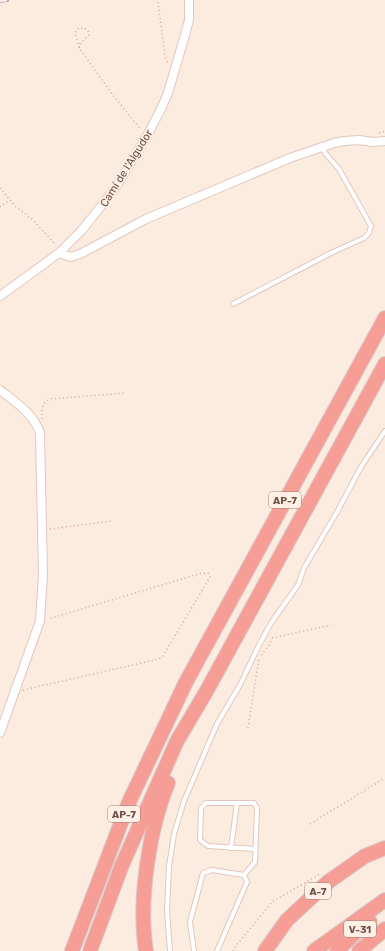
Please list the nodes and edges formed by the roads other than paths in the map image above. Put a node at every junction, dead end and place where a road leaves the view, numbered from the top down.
1 (189, 0) edge
2 (385, 141) edge
3 (323, 146) junction
4 (60, 252) junction
5 (0, 296) edge
6 (233, 304) dead end
7 (385, 318) edge
8 (385, 364) edge
9 (0, 390) edge
10 (385, 431) edge
11 (206, 692) junction
12 (0, 733) edge
13 (236, 803) junction
14 (231, 848) junction
15 (385, 848) edge
16 (255, 849) junction
17 (244, 875) junction
18 (385, 900) edge
19 (385, 910) edge
20 (385, 929) edge
21 (72, 951) edge
22 (90, 951) edge
23 (146, 951) edge
24 (170, 951) edge
25 (194, 951) edge
26 (217, 951) edge
27 (265, 951) edge
28 (314, 951) edge
29 (337, 951) edge
30 (359, 951) edge

1 - 4 street, Camí de l'Algudor
2 - 3 street
3 - 4 street
3 - 6 lane
4 - 5 street, Camí de l'Algudor
7 - 21 highway, AP-7
8 - 11 highway, AP-7
9 - 12 street
10 - 24 lane
11 - 22 highway, AP-7
11 - 23 highway
13 - 14 lane
13 - 14 lane
13 - 16 lane
14 - 16 lane
15 - 27 highway, A-7
16 - 17 lane
17 - 25 lane
17 - 26 lane
18 - 28 highway
19 - 29 highway, V-31
20 - 30 highway, V-31

